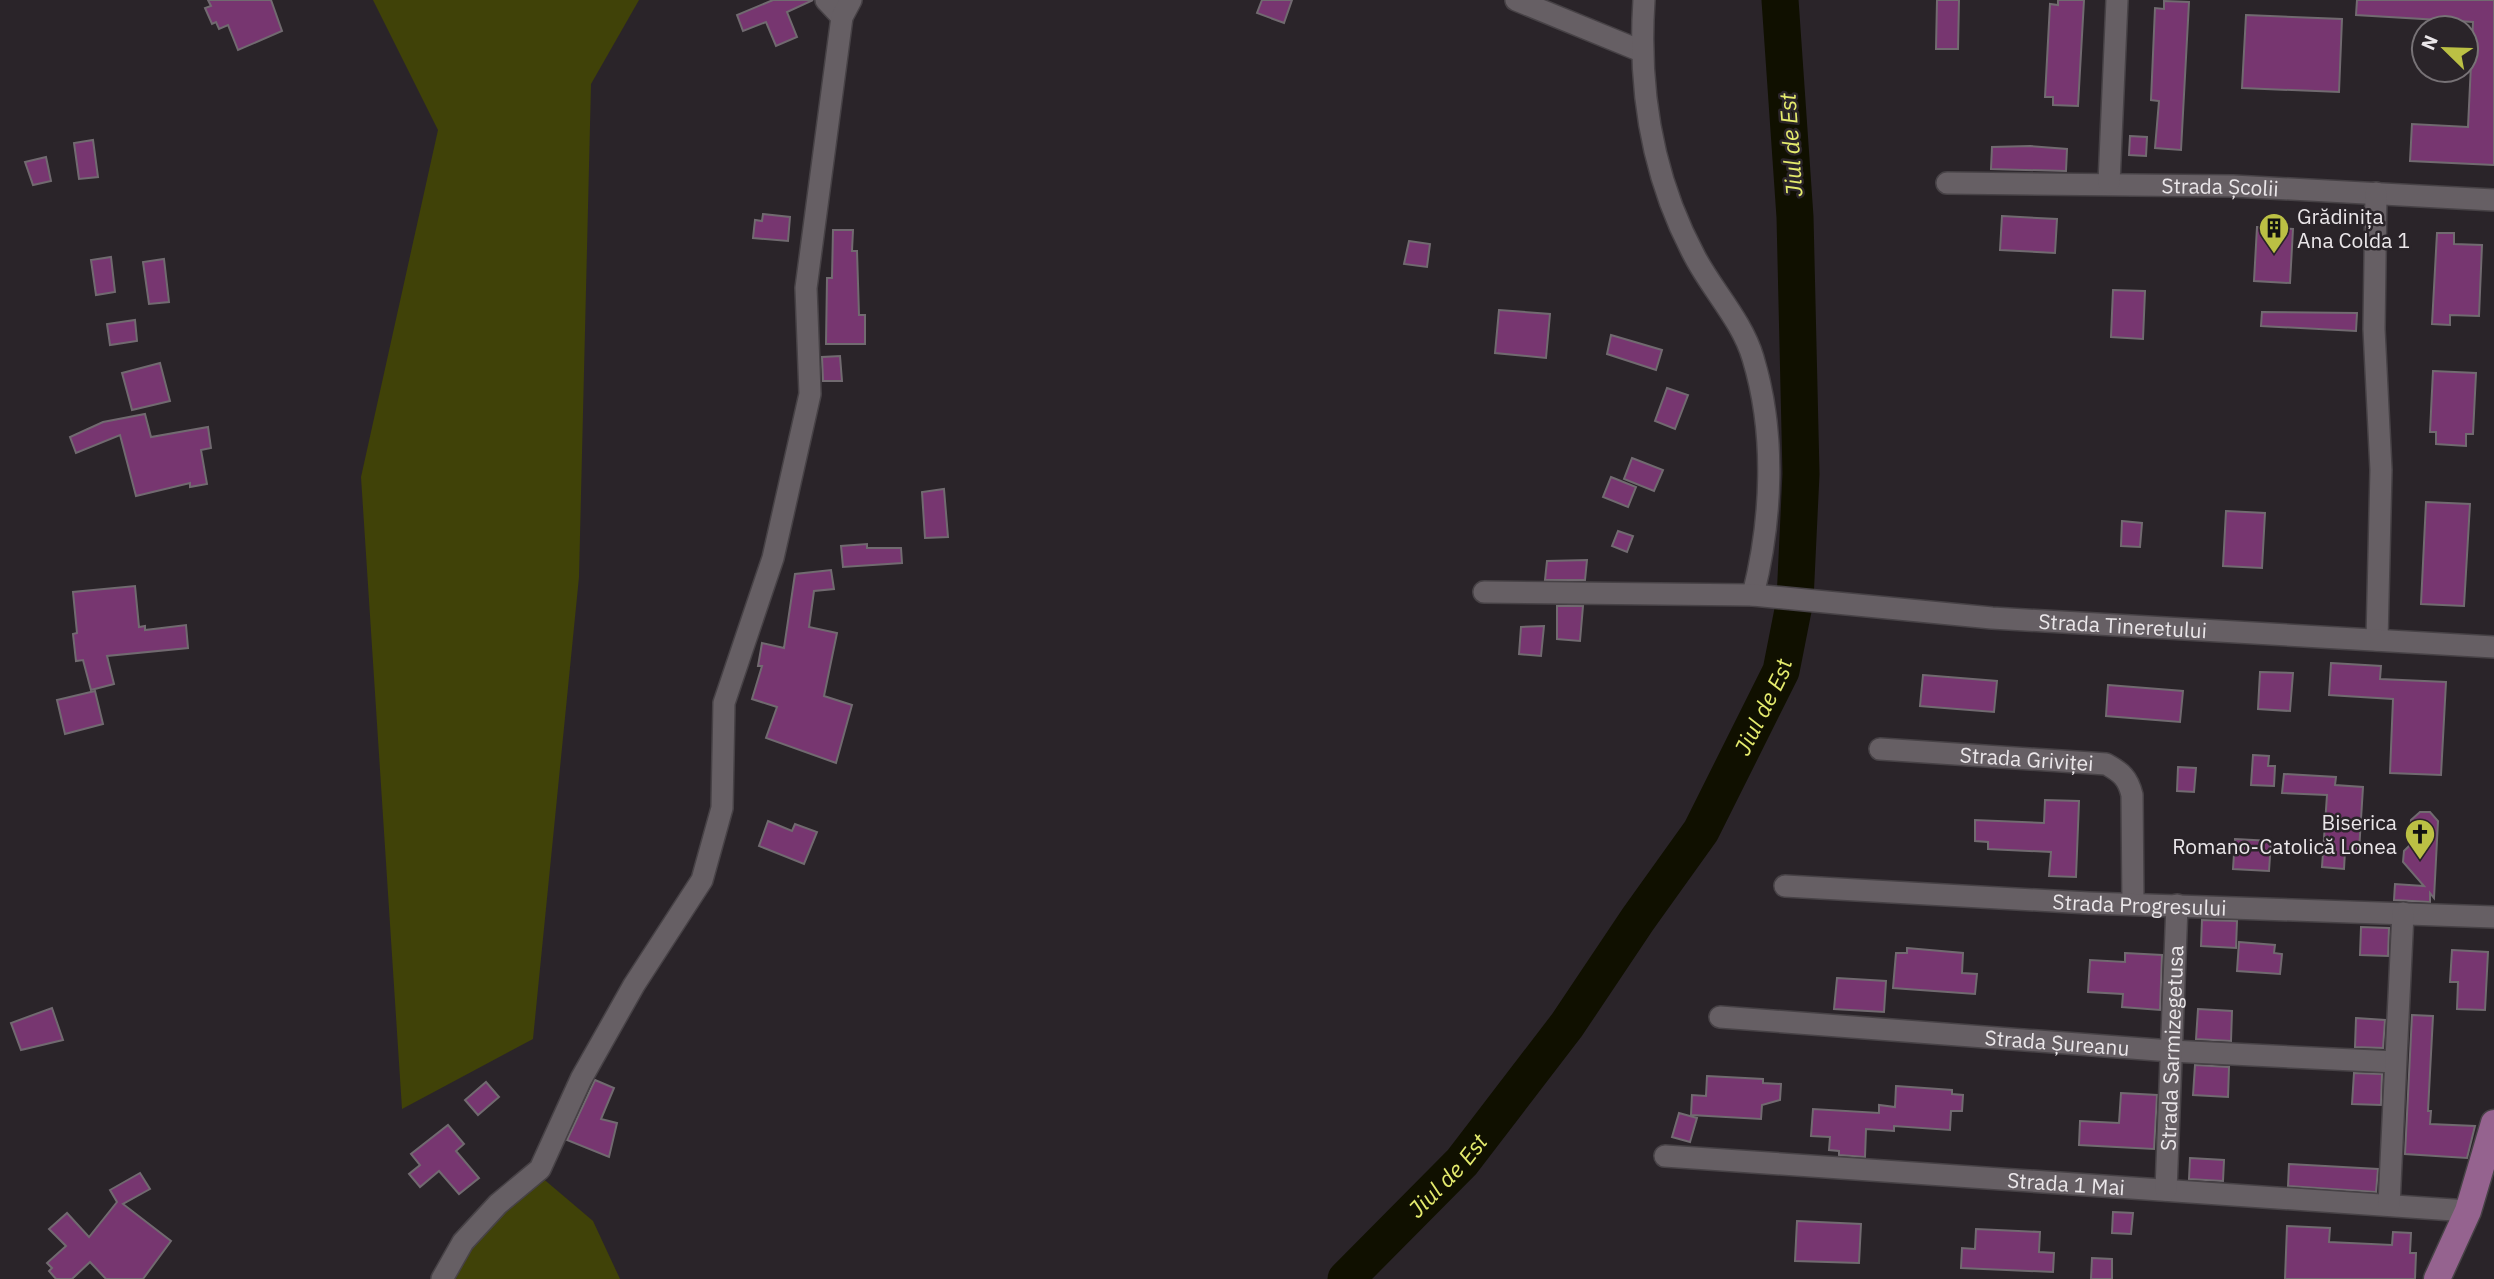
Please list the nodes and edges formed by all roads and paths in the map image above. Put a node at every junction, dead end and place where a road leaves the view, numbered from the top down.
1 (826, 0) edge
2 (1516, 0) edge
3 (1644, 0) edge
4 (2117, 0) edge
5 (846, 9) edge
6 (1641, 51) junction
7 (1947, 183) dead end
8 (2109, 183) junction
9 (2376, 193) junction
10 (2494, 200) edge
11 (1485, 592) dead end
12 (1761, 596) junction
13 (2376, 640) junction
14 (2494, 647) edge
15 (1880, 749) dead end
16 (1786, 886) dead end
17 (2133, 904) junction
18 (2177, 905) junction
19 (2403, 913) junction
20 (2494, 917) edge
21 (1720, 1017) dead end
22 (2171, 1051) junction
23 (2395, 1062) junction
24 (2494, 1123) edge
25 (1665, 1156) dead end
26 (2166, 1190) junction
27 (2389, 1205) junction
28 (2468, 1211) junction
29 (442, 1279) edge
30 (2437, 1279) edge

1 - 5 street
2 - 6 street
3 - 6 street
4 - 8 street
5 - 29 street
6 - 12 street
7 - 8 street, Strada Școlii
8 - 9 street, Strada Școlii
9 - 10 street, Strada Școlii
9 - 13 street
11 - 12 street, Strada Tineretului
12 - 13 street, Strada Tineretului
13 - 14 street, Strada Tineretului
15 - 17 street, Strada Griviței
16 - 17 street, Strada Progresului
17 - 18 street, Strada Progresului
18 - 19 street, Strada Progresului
18 - 22 street, Strada Sarmizegetusa
19 - 20 street, Strada Progresului
19 - 23 street
21 - 22 street, Strada Șureanu
22 - 23 street, Strada Șureanu
22 - 26 street, Strada Sarmizegetusa
23 - 27 street
24 - 28 main road
25 - 26 street, Strada 1 Mai
26 - 27 street, Strada 1 Mai
27 - 28 street, Strada 1 Mai
28 - 30 main road

